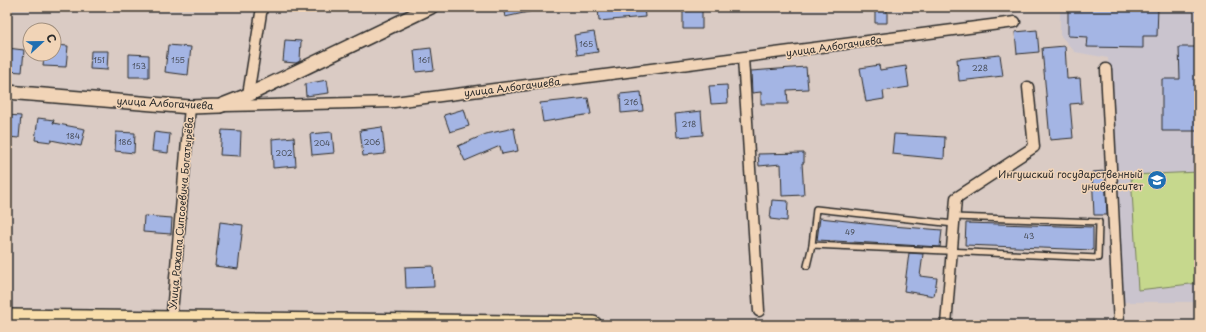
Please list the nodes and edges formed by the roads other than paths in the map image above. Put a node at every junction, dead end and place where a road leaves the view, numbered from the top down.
1 (262, 7) edge
2 (431, 7) edge
3 (1015, 22) dead end
4 (743, 58) junction
5 (1106, 68) dead end
6 (1028, 87) dead end
7 (7, 92) edge
8 (248, 95) junction
9 (220, 106) junction
10 (190, 107) junction
11 (954, 220) junction
12 (812, 246) junction
13 (952, 253) junction
14 (807, 266) dead end
15 (759, 311) dead end
16 (7, 318) edge
17 (172, 322) edge
18 (593, 325) edge
19 (946, 325) edge
20 (1119, 325) edge

1 - 8 street
2 - 8 street
3 - 4 street, улица Албогачиева
4 - 9 street, улица Албогачиева
4 - 15 street
5 - 20 street
6 - 11 street
7 - 10 street, улица Албогачиева
8 - 9 street
9 - 10 street, улица Албогачиева
10 - 17 street, Улица Ражапа Сипсоевича Богатырёва
11 - 12 lane
11 - 13 street
11 - 13 lane
12 - 13 lane
12 - 14 lane
13 - 19 street
16 - 17 highway
17 - 18 highway

